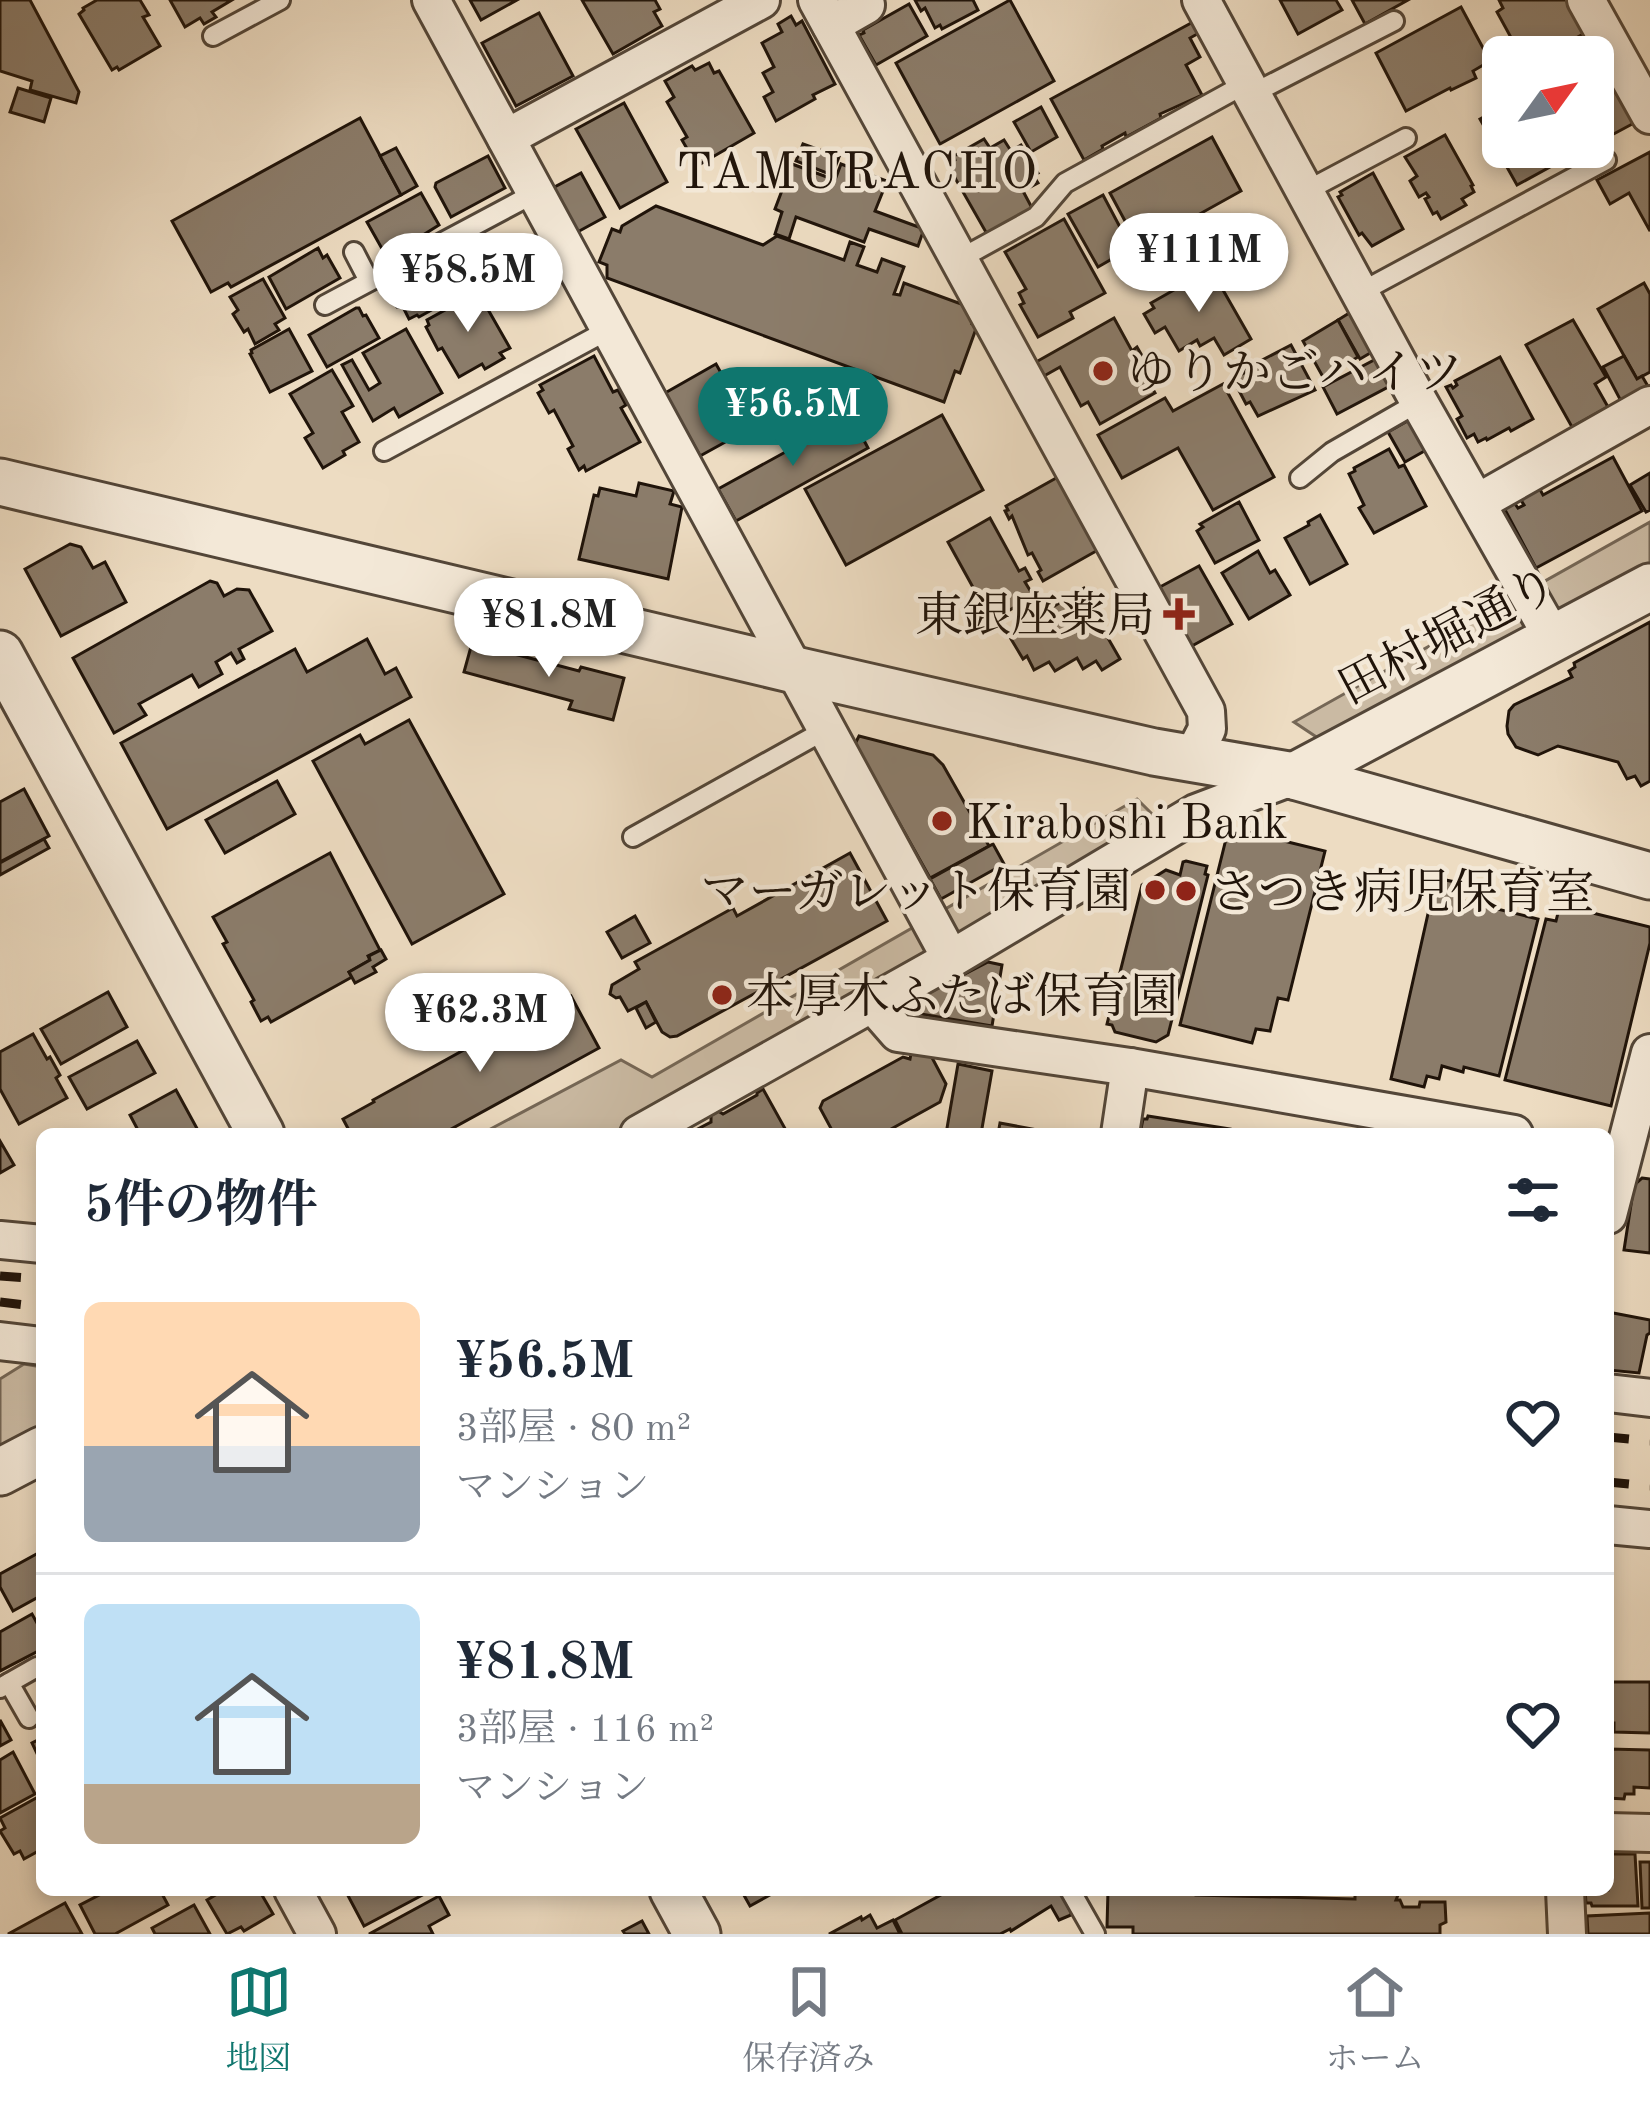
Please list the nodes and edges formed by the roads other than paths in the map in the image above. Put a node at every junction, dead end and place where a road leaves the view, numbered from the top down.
1 (280, 0) edge
2 (431, 0) edge
3 (761, 0) edge
4 (1201, 0) edge
5 (1586, 0) edge
6 (866, 5) dead end
7 (824, 12) edge
8 (1394, 21) dead end
9 (213, 36) dead end
10 (1250, 89) junction
11 (1650, 115) edge
12 (506, 137) junction
13 (1406, 138) dead end
14 (1591, 168) edge
15 (1306, 191) junction
16 (535, 193) junction
17 (354, 252) dead end
18 (958, 260) junction
19 (369, 281) junction
20 (1361, 292) junction
21 (325, 304) dead end
22 (610, 329) junction
23 (1419, 402) junction
24 (1650, 405) edge
25 (384, 451) dead end
26 (1300, 478) dead end
27 (0, 482) edge
28 (1477, 503) junction
29 (1650, 587) edge
30 (1554, 640) junction
31 (0, 654) edge
32 (795, 670) junction
33 (827, 729) junction
34 (1192, 758) junction
35 (1294, 776) junction
36 (633, 837) dead end
37 (1650, 876) edge
38 (951, 959) junction
39 (871, 1002) junction
40 (1650, 1053) edge
41 (1130, 1067) junction
42 (258, 1128) edge
43 (650, 1128) edge
44 (1121, 1128) edge
45 (1480, 1128) edge
46 (1627, 1154) edge
47 (1614, 1196) edge
48 (0, 1240) edge
49 (36, 1243) edge
50 (0, 1341) edge
51 (36, 1345) edge
52 (1614, 1394) edge
53 (1650, 1398) edge
54 (36, 1453) edge
55 (0, 1472) edge
56 (1614, 1526) edge
57 (1650, 1529) edge
58 (36, 1668) edge
59 (5, 1685) edge
60 (29, 1718) dead end
61 (1614, 1832) edge
62 (1650, 1833) edge
63 (296, 1896) edge
64 (676, 1896) edge
65 (1073, 1896) edge
66 (1564, 1896) edge
67 (317, 1934) edge
68 (697, 1934) edge
69 (1095, 1934) edge
70 (1567, 1934) edge

1 - 9 lane
2 - 12 street
3 - 12 street
4 - 10 street
5 - 11 street
6 - 7 street
7 - 18 street
8 - 10 lane
10 - 15 street
10 - 18 lane
12 - 16 street
13 - 15 lane
14 - 20 lane
15 - 20 street
16 - 19 lane
16 - 22 street
17 - 19 lane
18 - 34 street
19 - 21 lane
20 - 23 street
22 - 25 lane
22 - 32 street
23 - 26 lane
23 - 28 street
24 - 28 street
27 - 32 street
28 - 30 street
29 - 30 street, 田村堀通り
30 - 35 street, 田村堀通り
31 - 42 street
32 - 33 street
32 - 34 street
33 - 36 lane
33 - 38 street
34 - 35 street
35 - 37 street
35 - 38 street
38 - 39 street
39 - 41 street
39 - 43 street
40 - 46 street
41 - 44 street
41 - 45 street
46 - 47 street
48 - 49 street
50 - 51 street
52 - 53 street
54 - 55 street
56 - 57 street
58 - 59 lane
59 - 60 lane
61 - 62 street
63 - 67 street
64 - 68 street
65 - 69 lane
66 - 70 street

